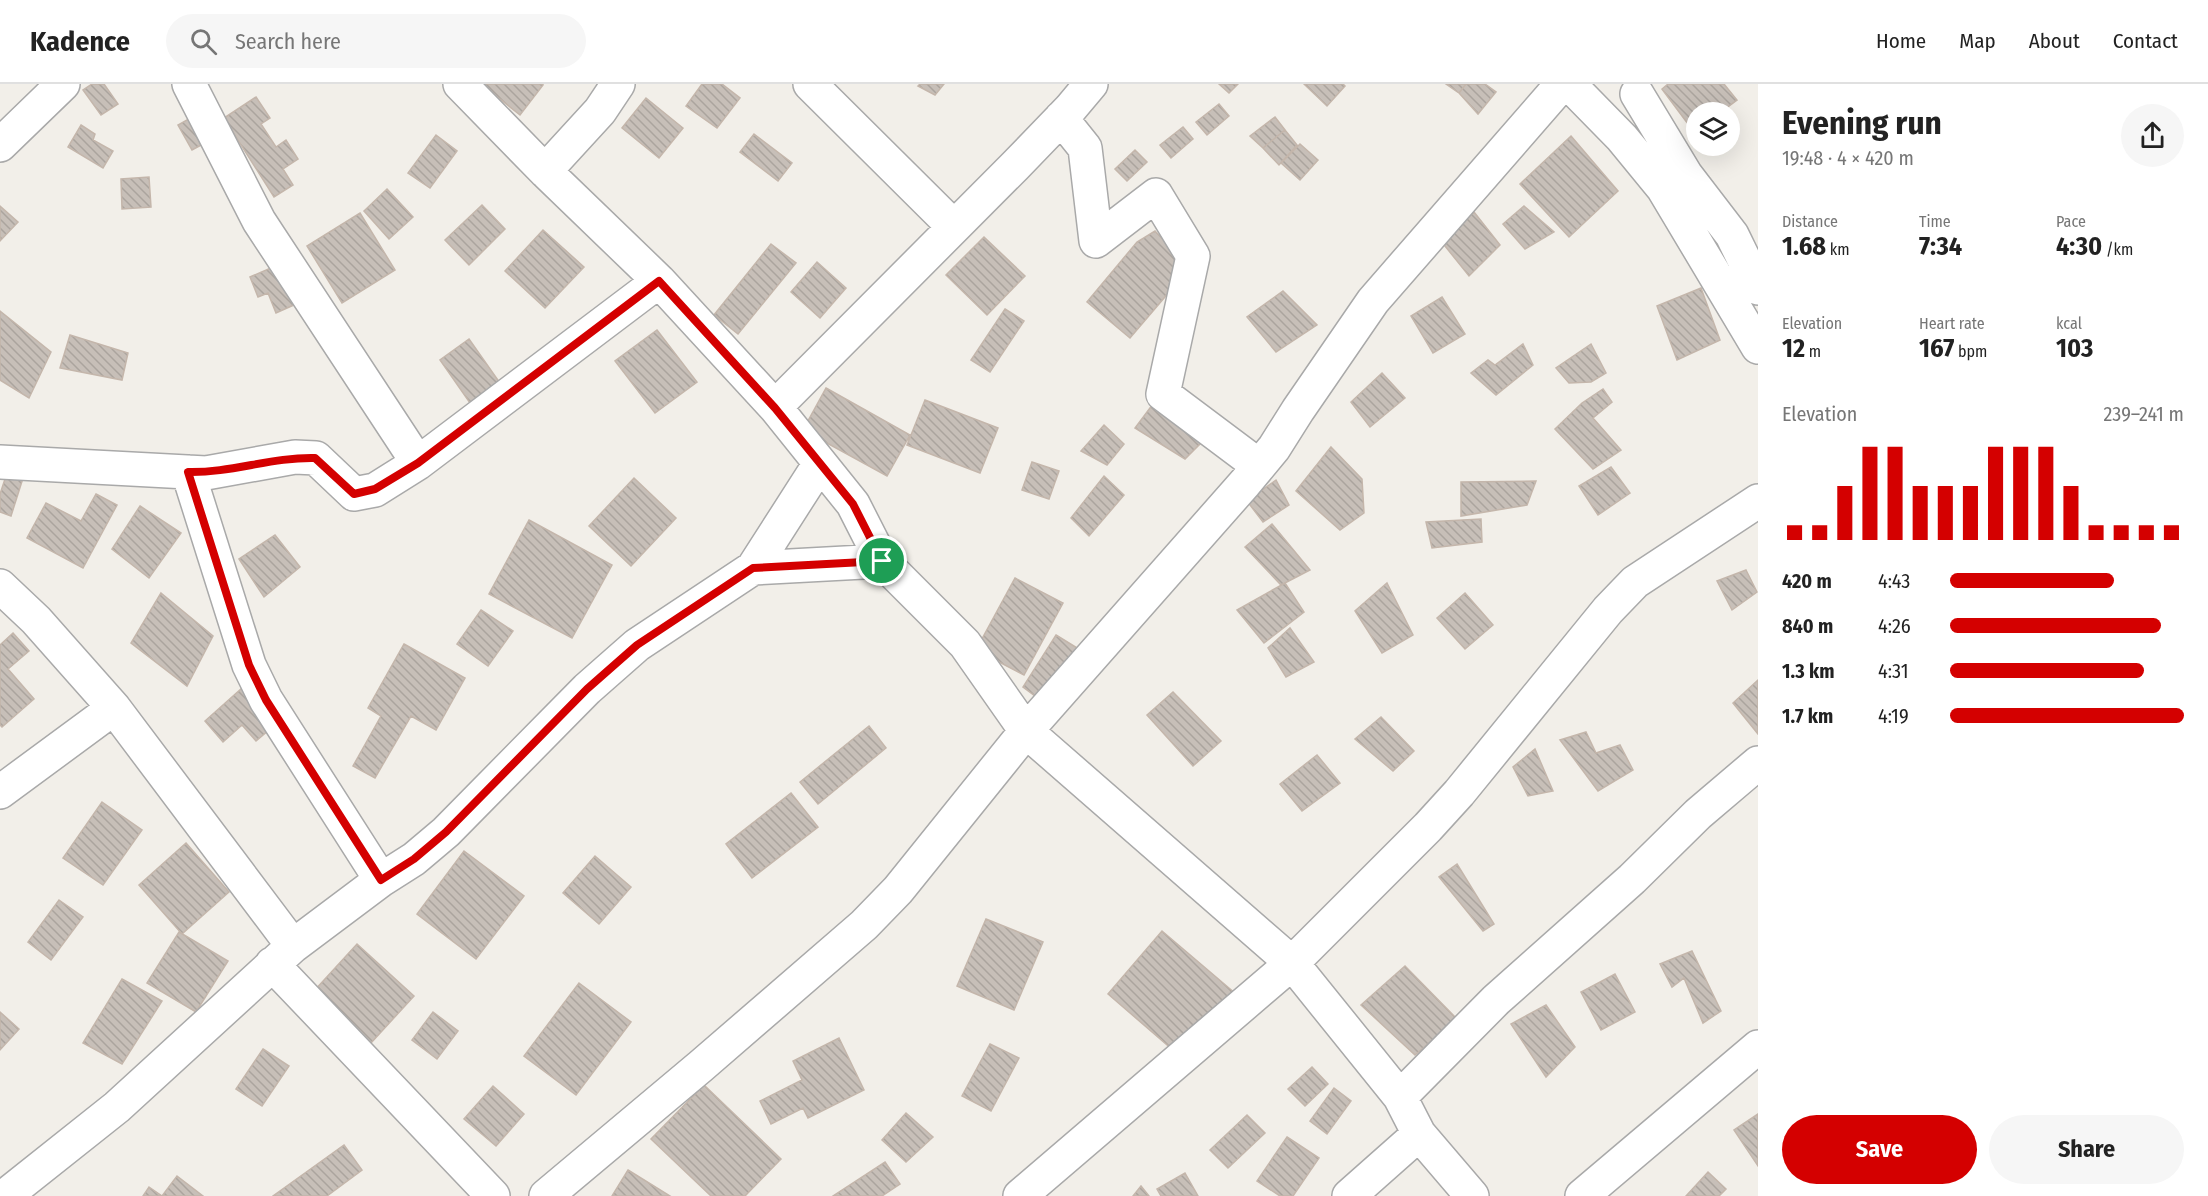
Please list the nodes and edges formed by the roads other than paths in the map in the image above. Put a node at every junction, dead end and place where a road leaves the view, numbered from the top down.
1 (63, 84) edge
2 (189, 84) edge
3 (460, 84) edge
4 (618, 84) edge
5 (810, 84) edge
6 (1091, 84) edge
7 (1562, 84) edge
8 (1569, 84) edge
9 (1636, 94) dead end
10 (1061, 118) junction
11 (0, 145) edge
12 (545, 171) junction
13 (953, 226) junction
14 (659, 281) junction
15 (1758, 288) edge
16 (1758, 347) edge
17 (775, 408) junction
18 (0, 462) edge
19 (418, 463) junction
20 (819, 465) junction
21 (1259, 465) junction
22 (188, 472) junction
23 (1758, 501) edge
24 (882, 561) junction
25 (753, 568) junction
26 (0, 586) edge
27 (114, 708) junction
28 (1026, 731) junction
29 (1758, 763) edge
30 (0, 792) edge
31 (381, 880) junction
32 (282, 955) junction
33 (1292, 963) junction
34 (1758, 1047) edge
35 (1400, 1096) junction
36 (1419, 1134) junction
37 (5, 1196) edge
38 (493, 1196) edge
39 (546, 1196) edge
40 (1020, 1196) edge
41 (1349, 1196) edge
42 (1472, 1196) edge
43 (1581, 1196) edge

1 - 11 street
2 - 19 street
3 - 12 street
4 - 12 street
5 - 13 street
6 - 10 street
7 - 21 street
8 - 16 street
9 - 15 street
10 - 13 street
10 - 21 street
12 - 14 street
13 - 17 street
14 - 17 street
14 - 19 street
17 - 20 street
18 - 22 street
19 - 22 street
20 - 24 street
20 - 25 street
21 - 28 street
22 - 31 street
23 - 33 street
24 - 25 street
24 - 28 street
25 - 31 street
26 - 27 street
27 - 30 street
27 - 32 street
28 - 33 street
28 - 39 street
29 - 35 street
31 - 32 street
32 - 37 street
32 - 38 street
33 - 35 street
33 - 40 street
34 - 43 street
35 - 36 street
36 - 41 street
36 - 42 street

